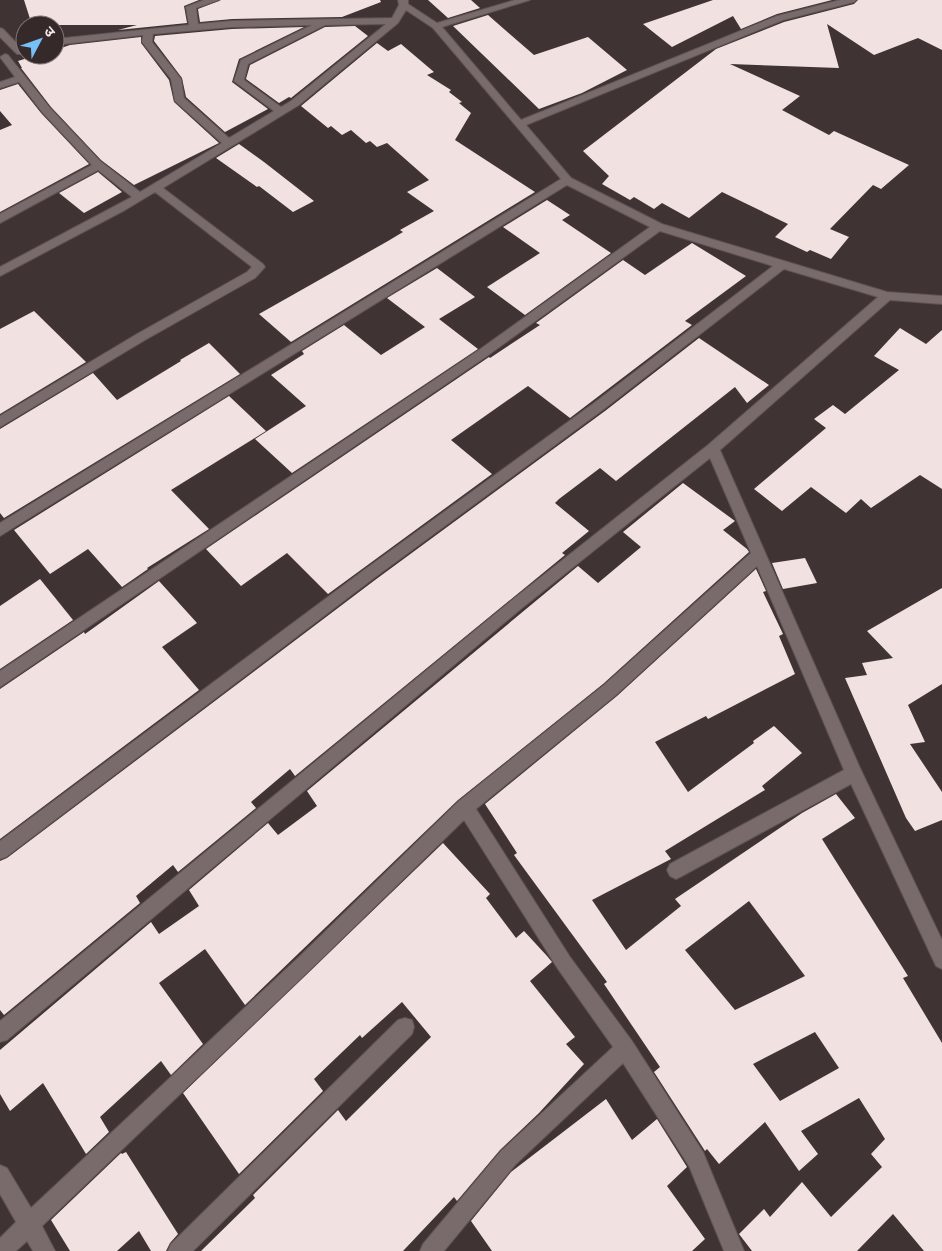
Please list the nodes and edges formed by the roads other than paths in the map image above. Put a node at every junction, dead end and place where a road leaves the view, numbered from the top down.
1 (214, 0) edge
2 (851, 0) edge
3 (519, 1) edge
4 (403, 2) edge
5 (395, 21) junction
6 (326, 22) junction
7 (436, 26) junction
8 (194, 27) junction
9 (0, 31) edge
10 (149, 31) junction
11 (65, 41) edge
12 (15, 45) edge
13 (15, 54) edge
14 (3, 58) edge
15 (22, 78) junction
16 (0, 85) edge
17 (281, 112) junction
18 (519, 124) junction
19 (228, 143) junction
20 (99, 166) junction
21 (567, 180) junction
22 (155, 187) junction
23 (139, 197) junction
24 (0, 219) edge
25 (658, 227) junction
26 (783, 264) junction
27 (0, 272) edge
28 (887, 296) junction
29 (942, 300) edge
30 (0, 422) edge
31 (713, 449) junction
32 (0, 530) edge
33 (760, 554) junction
34 (0, 680) edge
35 (854, 773) junction
36 (465, 807) junction
37 (0, 851) edge
38 (676, 870) dead end
39 (942, 960) edge
40 (405, 1028) dead end
41 (0, 1033) edge
42 (625, 1048) junction
43 (0, 1176) edge
44 (29, 1224) junction
45 (1, 1251) edge
46 (45, 1251) edge
47 (178, 1251) edge
48 (430, 1251) edge
49 (734, 1251) edge

1 - 8 street
2 - 18 street
3 - 7 street
4 - 5 street
4 - 7 street
5 - 6 street
5 - 17 street
6 - 8 street
6 - 17 street
7 - 18 street
8 - 10 street
9 - 12 street
10 - 11 street
10 - 19 street
13 - 14 street
14 - 15 street
15 - 16 street
15 - 20 street
17 - 19 street
18 - 21 street
19 - 22 street
20 - 23 street
20 - 24 street
21 - 25 street
21 - 32 street
22 - 23 street
22 - 30 street
23 - 27 street
25 - 26 street
25 - 34 street
26 - 28 street
26 - 37 street
28 - 29 street
28 - 31 street
31 - 33 street
31 - 41 street
33 - 35 street
33 - 36 street
35 - 38 street
35 - 39 street
36 - 42 street
36 - 44 street
40 - 47 street
42 - 48 street
42 - 49 street
43 - 44 street
44 - 45 street
44 - 46 street

